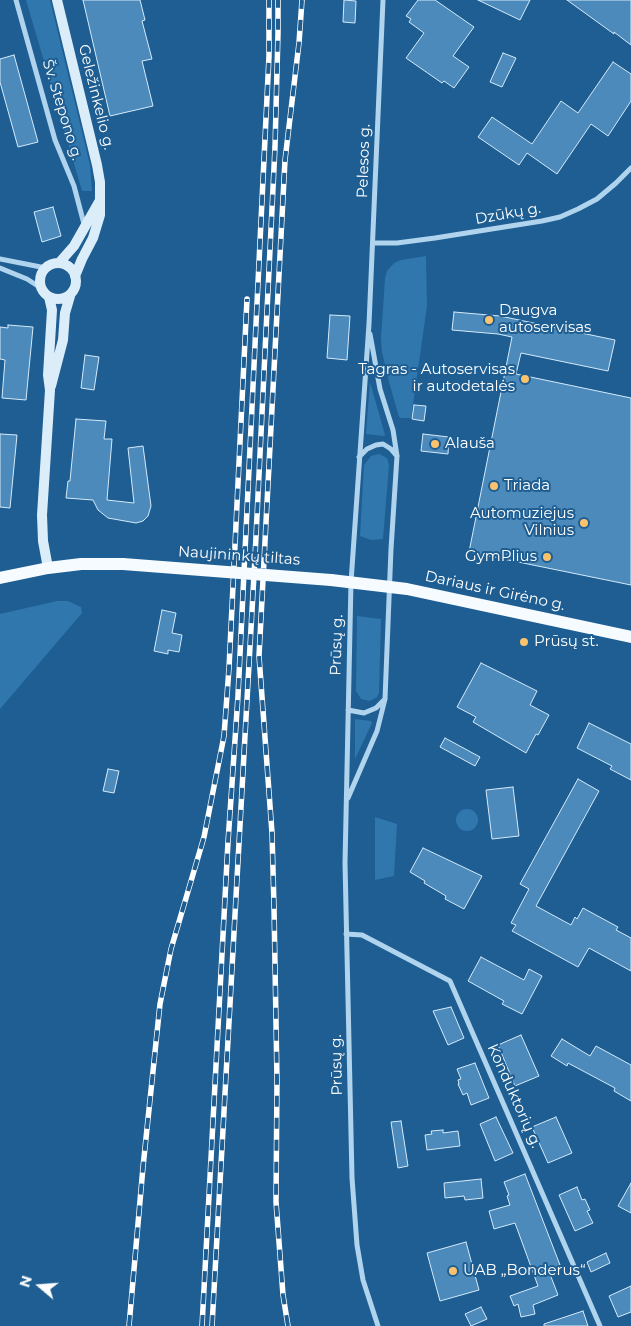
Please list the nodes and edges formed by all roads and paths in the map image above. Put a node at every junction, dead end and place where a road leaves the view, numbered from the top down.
1 (16, 0) edge
2 (57, 0) edge
3 (383, 0) edge
4 (631, 168) edge
5 (99, 202) junction
6 (85, 228) junction
7 (373, 243) junction
8 (0, 259) edge
9 (59, 263) junction
10 (0, 268) edge
11 (46, 268) junction
12 (75, 276) junction
13 (41, 288) junction
14 (70, 296) junction
15 (49, 297) junction
16 (369, 324) junction
17 (50, 390) junction
18 (359, 456) junction
19 (397, 456) junction
20 (48, 568) junction
21 (0, 578) edge
22 (351, 582) junction
23 (389, 586) junction
24 (631, 637) edge
25 (385, 699) junction
26 (348, 710) junction
27 (347, 800) junction
28 (346, 934) junction
29 (378, 1326) edge
30 (600, 1326) edge

1 - 6 street, Šv. Stepono g.
2 - 5 main road, Geležinkelio g.
3 - 7 street, Pelesos g.
4 - 7 street, Dzūkų g.
5 - 6 main road, Geležinkelio g.
5 - 12 main road, Geležinkelio g.
6 - 9 main road, Geležinkelio g.
7 - 16 street, Pelesos g.
8 - 11 street
9 - 11 main road
9 - 12 main road
10 - 13 street
11 - 13 main road
12 - 14 main road
13 - 15 main road
14 - 15 main road
14 - 17 main road
15 - 17 main road
16 - 18 street, Pelesos g.
16 - 19 street, Pelesos g.
17 - 20 main road
18 - 19 street
18 - 22 street, Pelesos g.
19 - 23 street, Pelesos g.
20 - 21 main road, Naujininkų tiltas
20 - 22 main road, Naujininkų tiltas, bridge
22 - 23 main road, Dariaus ir Girėno g.
22 - 26 street, Prūsų g.
23 - 24 main road, Dariaus ir Girėno g.
23 - 25 street, Prūsų g.
25 - 26 street
25 - 27 street, Prūsų g.
26 - 27 street, Prūsų g.
27 - 28 street, Prūsų g.
28 - 29 street, Prūsų g.
28 - 30 street, Konduktorių g.

